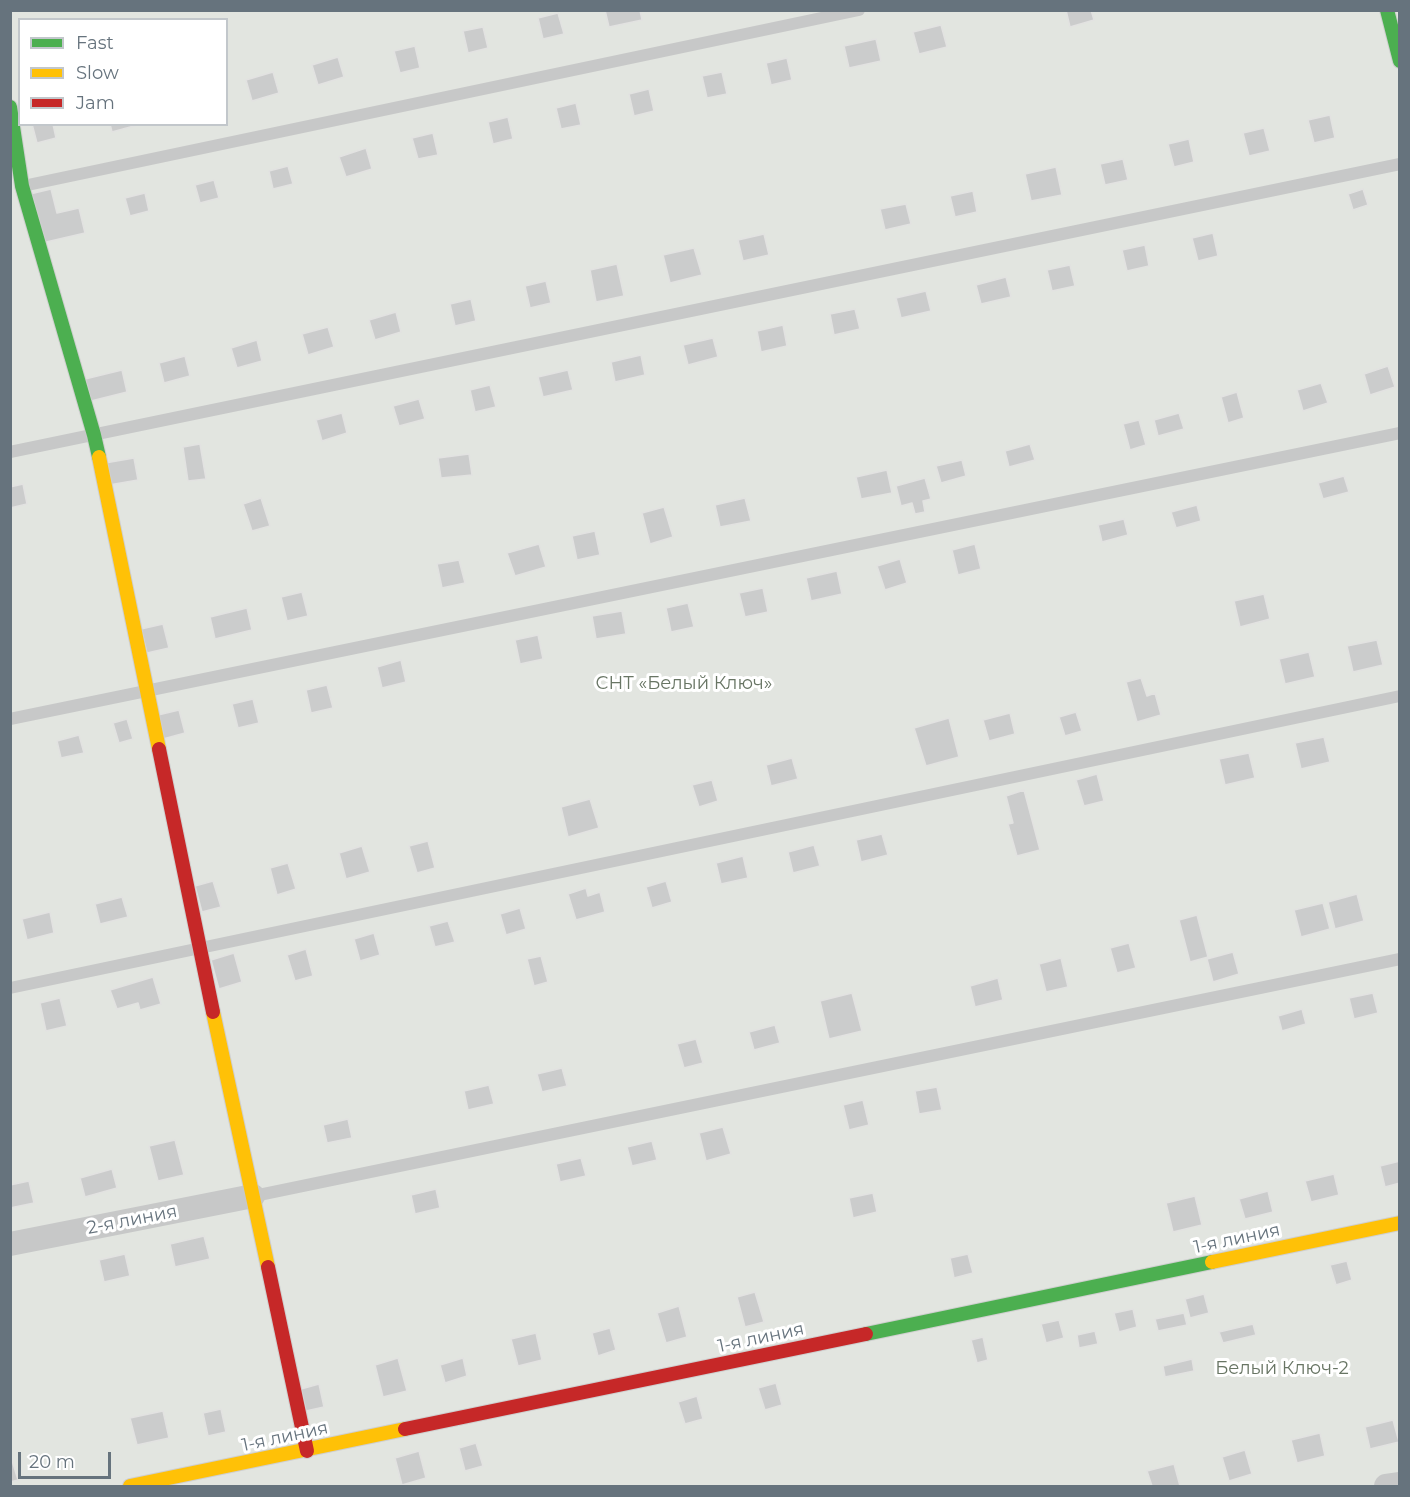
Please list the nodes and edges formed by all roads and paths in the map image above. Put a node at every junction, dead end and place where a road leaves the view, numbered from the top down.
1 (859, 10) edge
2 (1387, 10) edge
3 (1400, 61) edge
4 (10, 107) edge
5 (1400, 164) edge
6 (16, 187) edge
7 (1400, 433) edge
8 (94, 435) junction
9 (10, 452) edge
10 (148, 691) junction
11 (1400, 696) edge
12 (10, 719) edge
13 (199, 949) junction
14 (1400, 959) edge
15 (10, 988) edge
16 (253, 1196) junction
17 (1400, 1223) edge
18 (10, 1244) edge
19 (307, 1451) junction
20 (1400, 1484) edge
21 (130, 1486) edge
22 (1386, 1486) edge

1 - 6 lane
2 - 3 street
4 - 6 street
5 - 8 lane
6 - 8 street
7 - 10 lane
8 - 9 lane
8 - 10 street
10 - 12 lane
10 - 13 street
11 - 13 lane
13 - 15 lane
13 - 16 street
14 - 16 lane
16 - 18 street, 2-я линия
16 - 19 street
17 - 19 street, 1-я линия
19 - 21 street, 1-я линия
20 - 22 street

